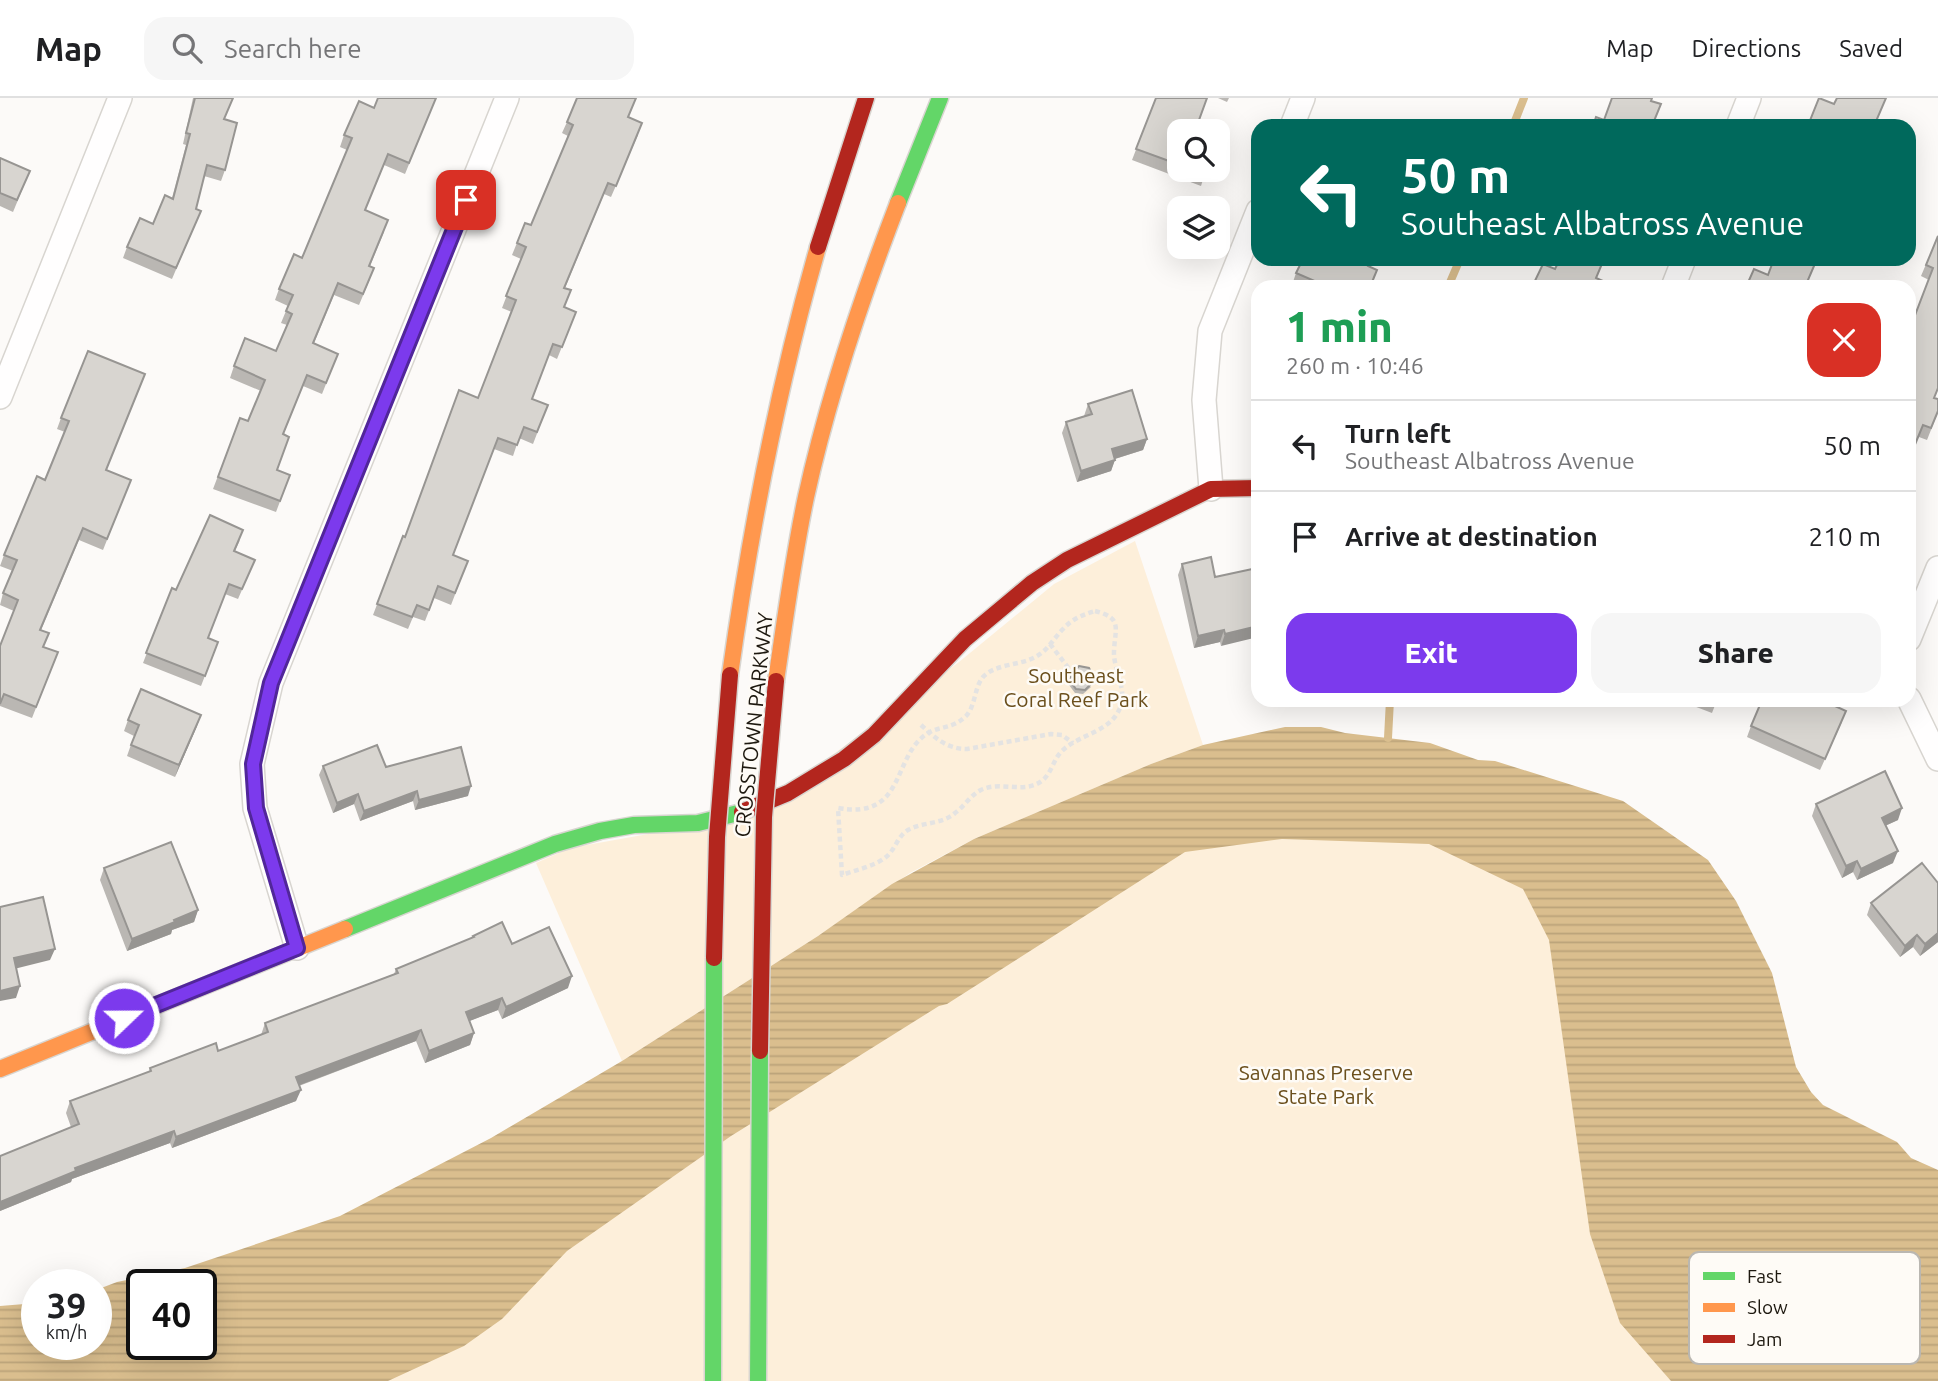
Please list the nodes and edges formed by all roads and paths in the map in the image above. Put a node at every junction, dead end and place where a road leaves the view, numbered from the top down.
1 (120, 98) edge
2 (507, 98) edge
3 (866, 98) edge
4 (940, 98) edge
5 (1303, 98) edge
6 (1749, 98) edge
7 (1295, 119) edge
8 (1741, 119) edge
9 (1251, 228) edge
10 (0, 397) edge
11 (1251, 488) edge
12 (1211, 489) junction
13 (1938, 568) edge
14 (1916, 622) edge
15 (1050, 644) junction
16 (1073, 674) edge
17 (1913, 707) edge
18 (919, 724) dead end
19 (929, 732) junction
20 (1073, 743) junction
21 (1938, 759) edge
22 (297, 948) junction
23 (0, 1069) edge
24 (713, 1381) edge
25 (758, 1381) edge

1 - 10 street
2 - 22 street
3 - 24 main road, CROSSTOWN PARKWAY, bridge
4 - 25 main road, CROSSTOWN PARKWAY, bridge
5 - 7 street
6 - 8 street
9 - 12 street
11 - 12 main road
12 - 22 main road
13 - 14 street
15 - 16 path
15 - 19 path
15 - 20 path
17 - 21 street
18 - 19 path
19 - 20 path
19 - 20 path
22 - 23 main road

